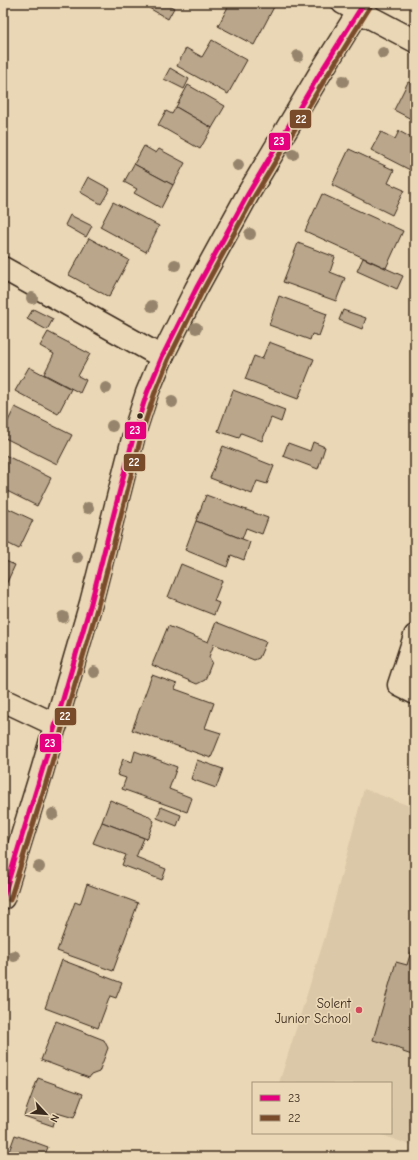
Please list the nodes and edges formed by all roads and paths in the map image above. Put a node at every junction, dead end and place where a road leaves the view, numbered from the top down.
1 (356, 6) edge
2 (415, 41) edge
3 (3, 268) edge
4 (162, 357) junction
5 (415, 636) edge
6 (415, 693) edge
7 (3, 700) edge
8 (56, 725) junction
9 (3, 898) edge

1 - 2 street
1 - 4 street
3 - 4 street
4 - 8 street
5 - 6 street
7 - 8 street
8 - 9 street

